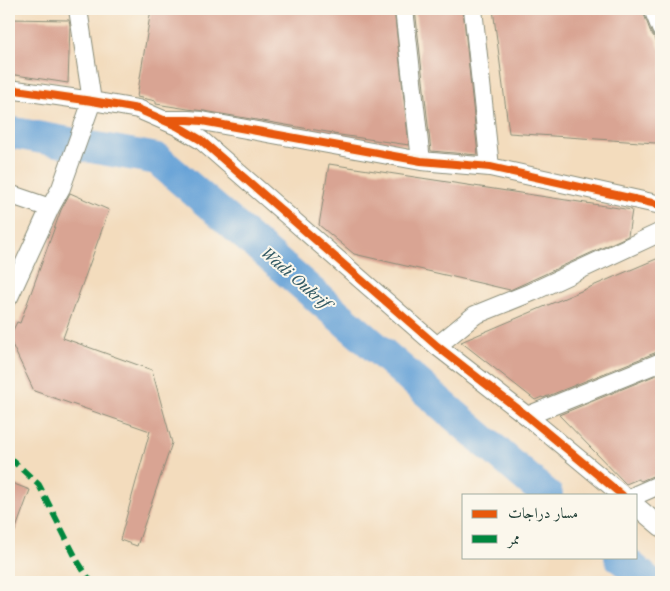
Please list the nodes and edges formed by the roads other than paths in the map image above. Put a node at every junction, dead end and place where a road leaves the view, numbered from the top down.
1 (78, 9) edge
2 (404, 9) edge
3 (473, 9) edge
4 (653, 9) edge
5 (661, 29) edge
6 (9, 89) edge
7 (92, 101) junction
8 (164, 120) junction
9 (421, 161) junction
10 (490, 167) junction
11 (9, 194) edge
12 (661, 205) edge
13 (50, 208) junction
14 (661, 232) edge
15 (9, 297) edge
16 (437, 346) junction
17 (661, 362) edge
18 (527, 416) junction
19 (661, 484) edge
20 (621, 494) edge
21 (638, 494) edge
22 (638, 508) edge
23 (661, 527) edge

1 - 7 street
2 - 9 street
3 - 10 street
4 - 5 street
6 - 7 street
7 - 8 street
7 - 13 street
8 - 9 street
8 - 16 street
9 - 10 street
10 - 12 street
11 - 13 street
13 - 15 street
14 - 16 street
16 - 18 street
17 - 18 street
18 - 20 street
19 - 21 street
22 - 23 street

